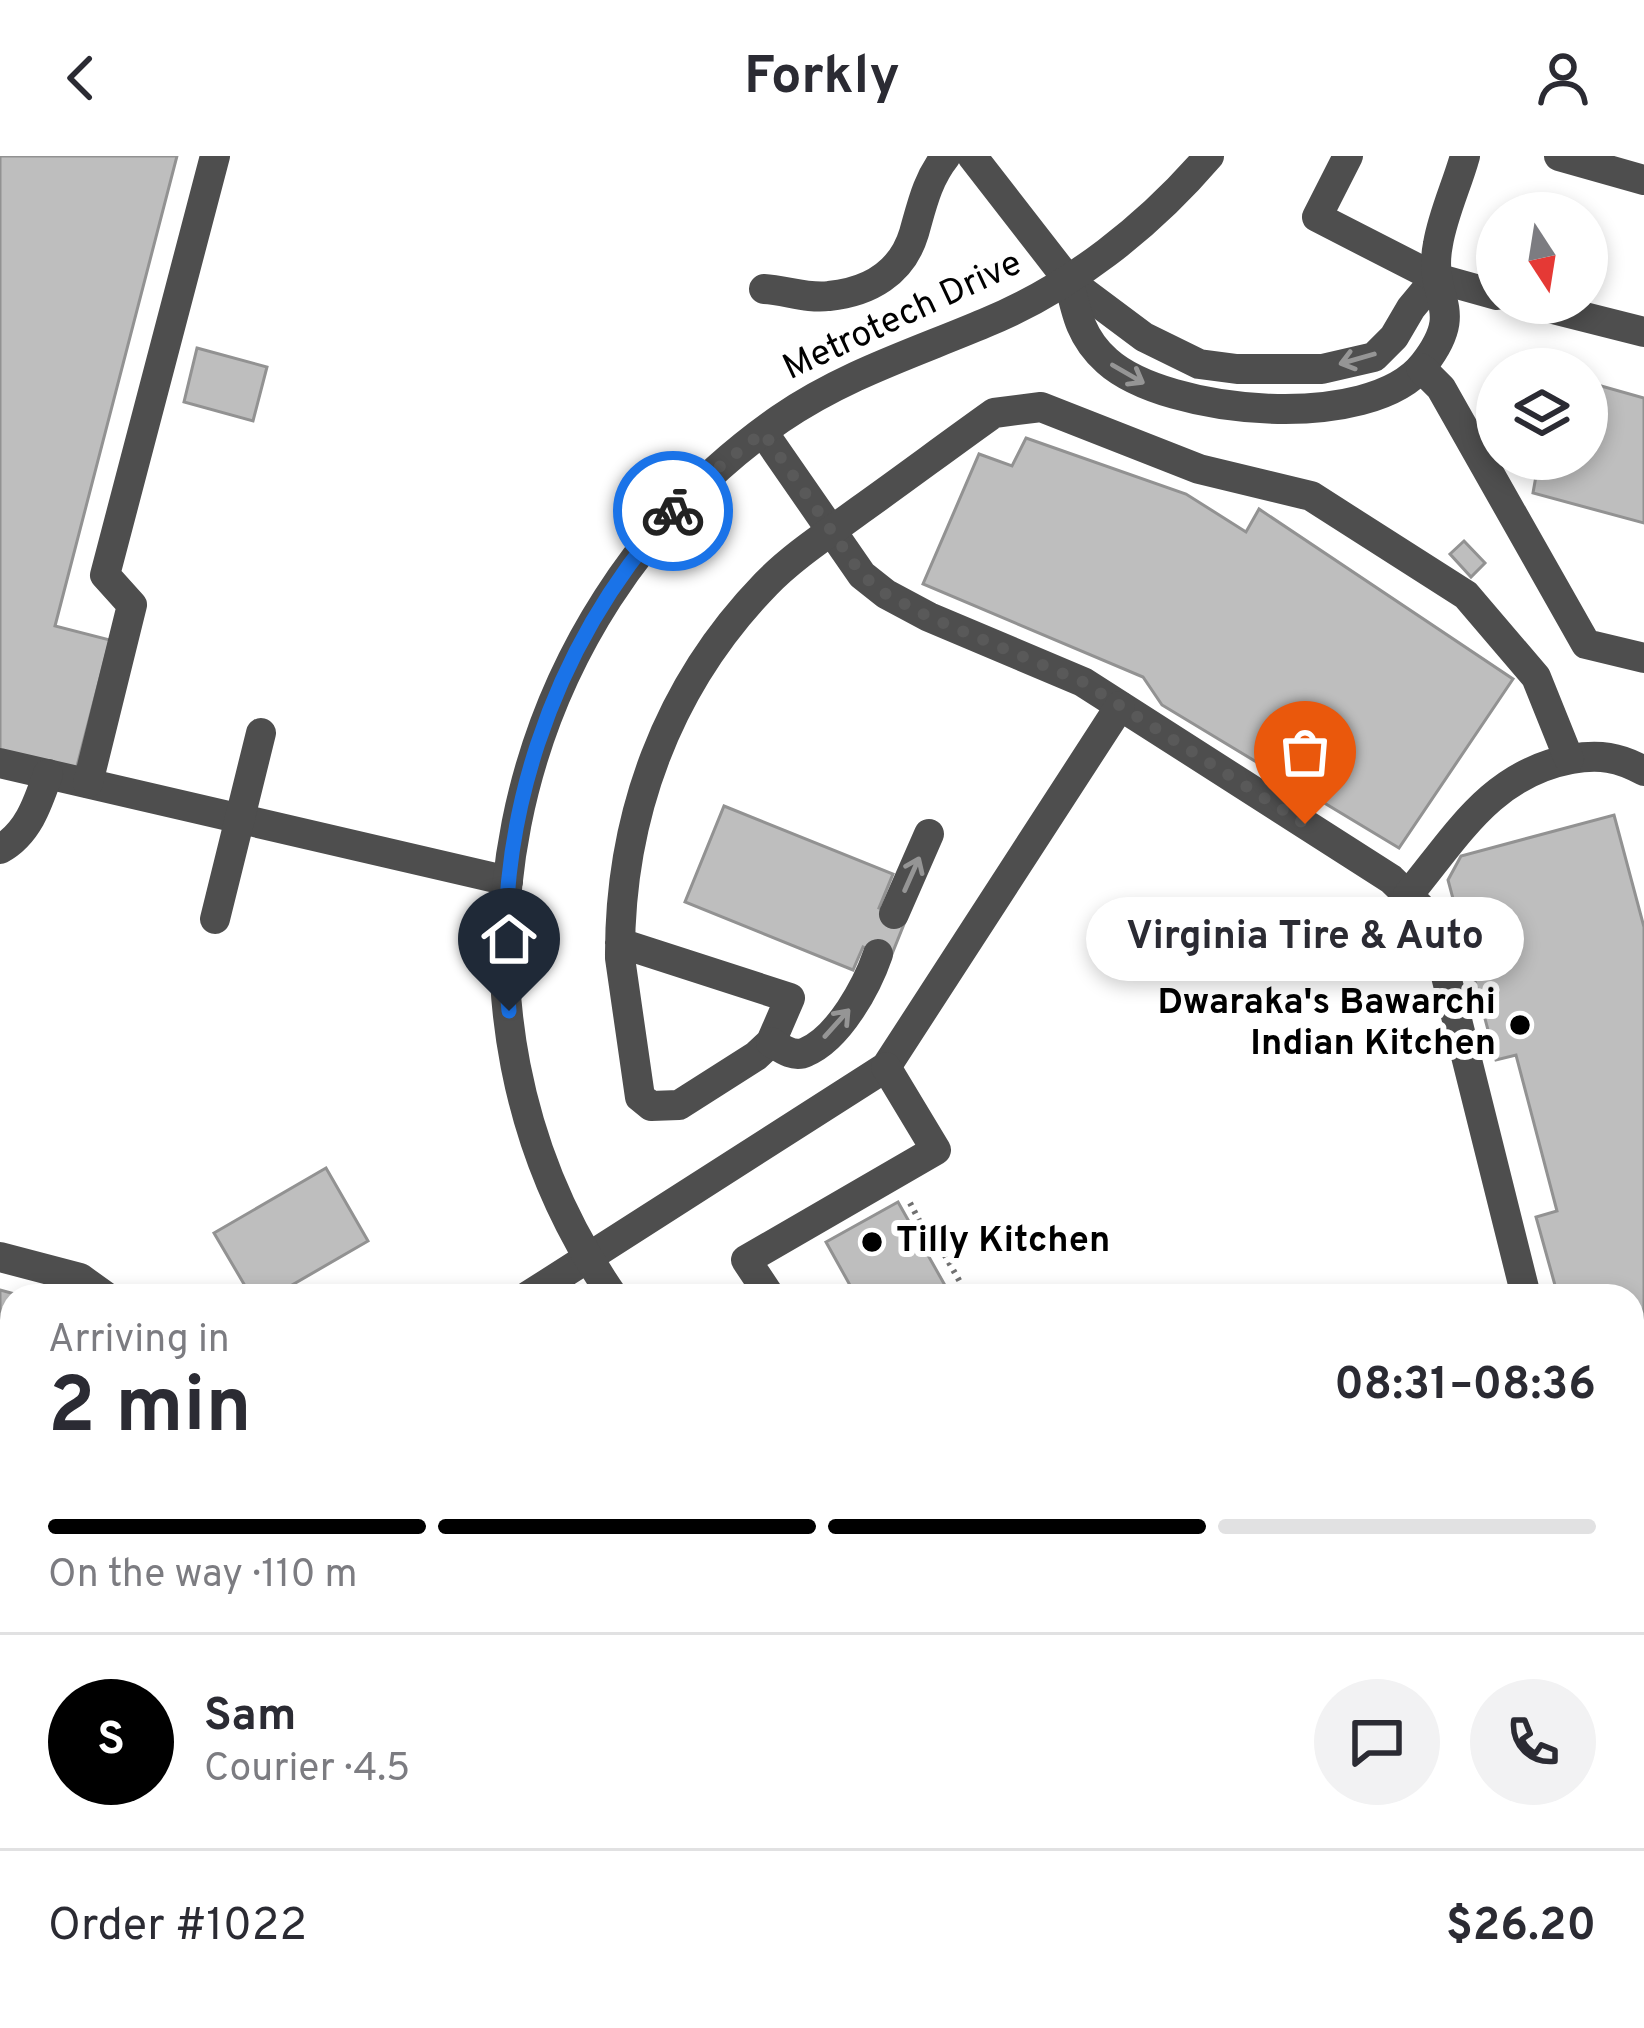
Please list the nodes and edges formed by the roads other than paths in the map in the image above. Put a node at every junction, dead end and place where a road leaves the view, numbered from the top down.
1 (215, 156) edge
2 (946, 156) edge
3 (972, 156) edge
4 (1209, 156) edge
5 (1348, 156) edge
6 (1465, 156) edge
7 (1559, 156) edge
8 (1644, 180) edge
9 (1436, 278) junction
10 (1069, 281) junction
11 (1476, 289) edge
12 (764, 290) dead end
13 (1608, 323) edge
14 (1644, 332) edge
15 (1421, 368) junction
16 (763, 432) junction
17 (832, 531) junction
18 (1644, 658) edge
19 (1120, 706) junction
20 (261, 733) dead end
21 (1569, 759) junction
22 (0, 763) edge
23 (1644, 771) edge
24 (48, 774) junction
25 (88, 783) junction
26 (240, 819) junction
27 (929, 834) dead end
28 (0, 849) edge
29 (508, 880) junction
30 (1408, 895) junction
31 (894, 914) dead end
32 (214, 919) dead end
33 (620, 944) junction
34 (878, 954) dead end
35 (772, 1042) junction
36 (886, 1067) junction
37 (589, 1257) junction
38 (0, 1258) edge
39 (88, 1284) edge
40 (547, 1284) edge
41 (606, 1284) edge
42 (762, 1284) edge
43 (1523, 1284) edge

1 - 25 street
2 - 12 street
3 - 10 street
4 - 10 street, Metrotech Drive
5 - 9 street
6 - 9 street
7 - 8 street
9 -> 10 street
9 - 11 street
9 - 15 street
10 -> 15 street
10 - 16 street, Metrotech Drive
13 - 14 street
15 - 18 street
16 - 17 street
16 - 29 street, Metrotech Drive
17 - 19 street
17 - 21 street
17 - 33 street
19 - 30 street
19 - 36 street
20 - 26 street
21 - 23 street
21 - 30 street
22 - 24 street
24 - 25 street
24 - 28 street
25 - 26 street
26 - 29 street
26 - 32 street
31 -> 27 street
29 - 37 street, Metrotech Drive
30 - 43 street
33 - 35 street
33 - 35 street
35 -> 34 street
36 - 37 street
36 - 42 street
37 - 40 street
37 - 41 street, Metrotech Drive
38 - 39 street

